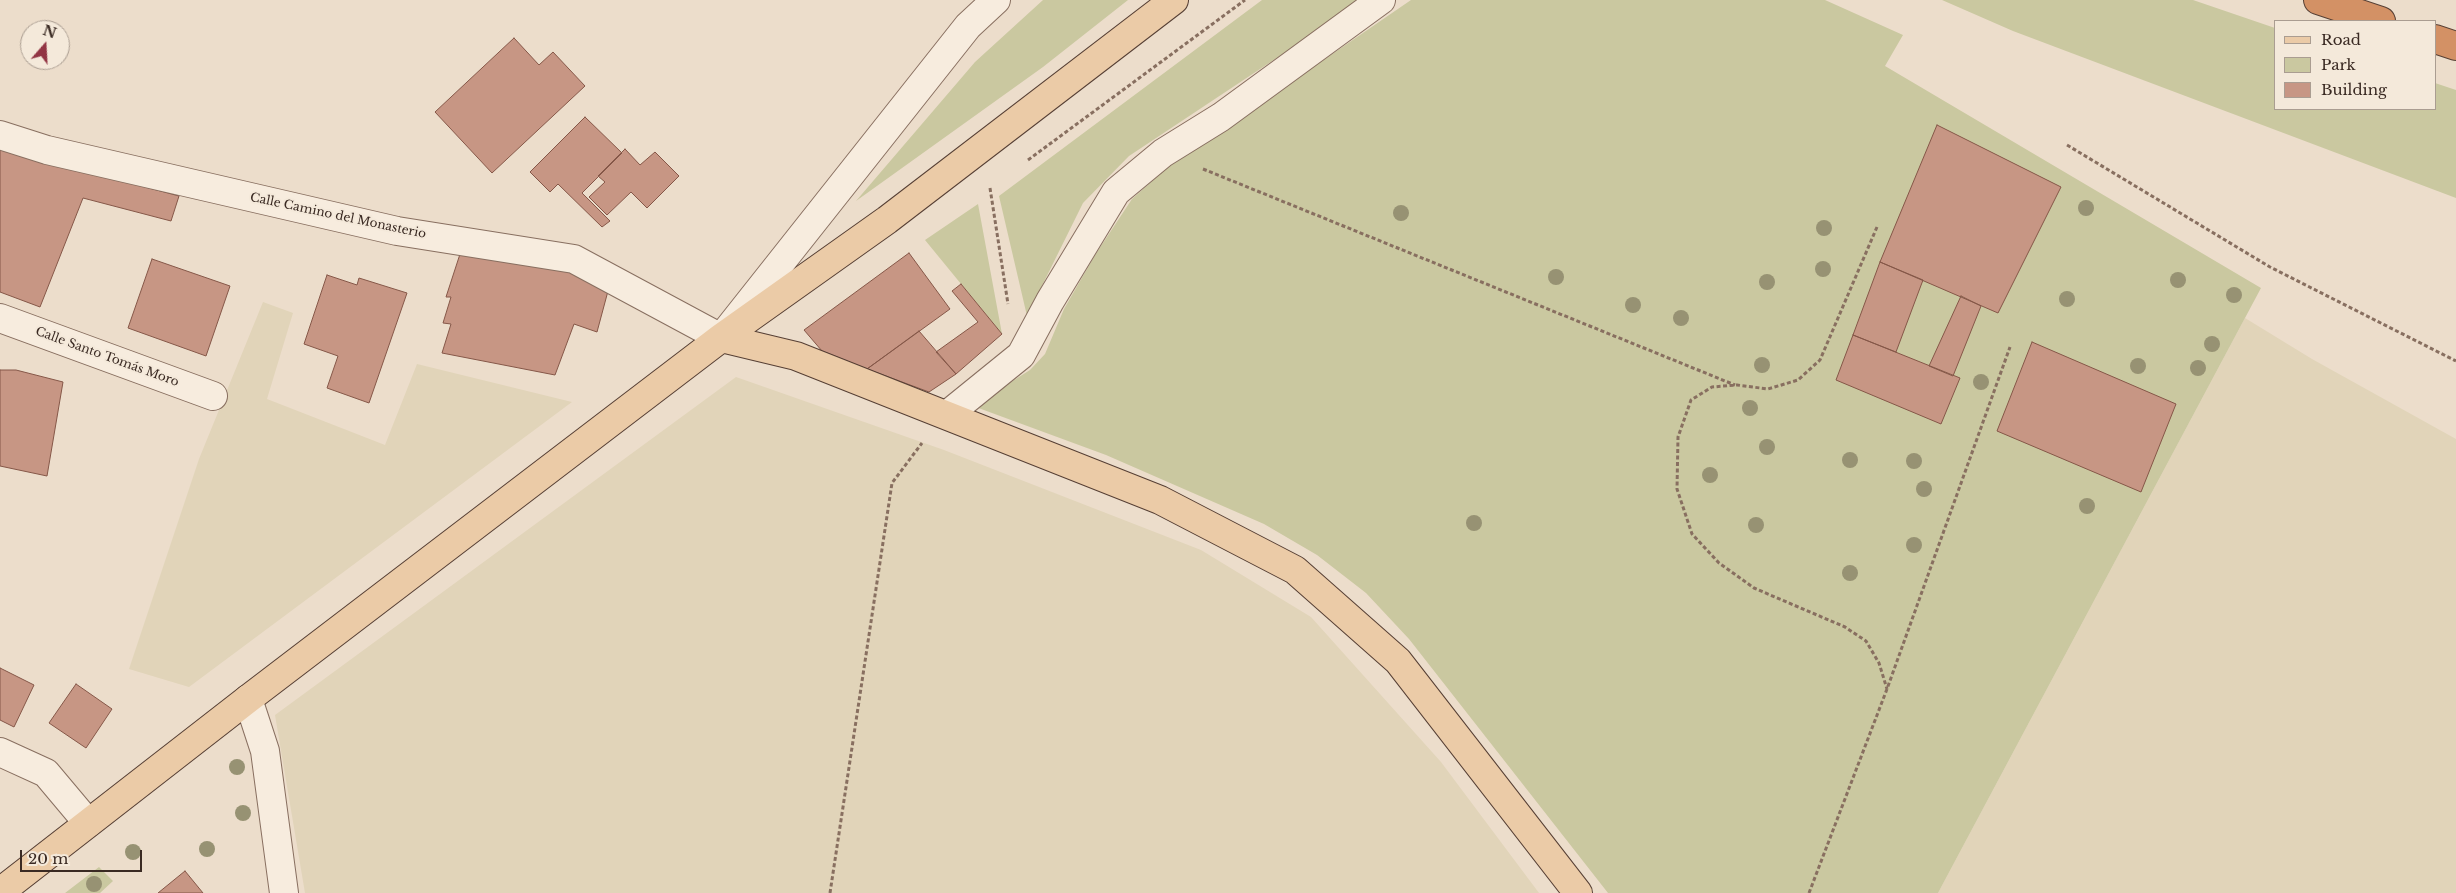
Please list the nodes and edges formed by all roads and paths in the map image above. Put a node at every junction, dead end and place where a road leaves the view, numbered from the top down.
1 (996, 0) edge
2 (1174, 0) edge
3 (1245, 0) edge
4 (1381, 0) edge
5 (2318, 0) edge
6 (2378, 20) edge
7 (2436, 39) edge
8 (2456, 46) edge
9 (0, 135) edge
10 (2068, 145) dead end
11 (1163, 153) junction
12 (1021, 165) dead end
13 (997, 183) dead end
14 (1877, 228) dead end
15 (1008, 305) dead end
16 (0, 318) edge
17 (721, 338) junction
18 (2010, 347) dead end
19 (2456, 361) edge
20 (1737, 385) junction
21 (213, 396) dead end
22 (947, 415) junction
23 (1887, 689) junction
24 (248, 699) junction
25 (0, 752) edge
26 (88, 823) junction
27 (0, 892) edge
28 (284, 893) edge
29 (830, 893) edge
30 (1578, 893) edge
31 (1809, 893) edge

1 - 17 street
2 - 17 main road
3 - 12 path
4 - 11 street
5 - 6 highway
7 - 8 highway
9 - 17 street, Calle Camino del Monasterio
10 - 19 path
11 - 20 path
11 - 22 street
13 - 15 path
14 - 20 path
16 - 21 street, Calle Santo Tomás Moro
17 - 22 main road
17 - 24 main road
18 - 23 path
20 - 23 path
22 - 29 path
22 - 30 main road
23 - 31 path
24 - 26 main road
24 - 28 street
25 - 26 street
26 - 27 main road

